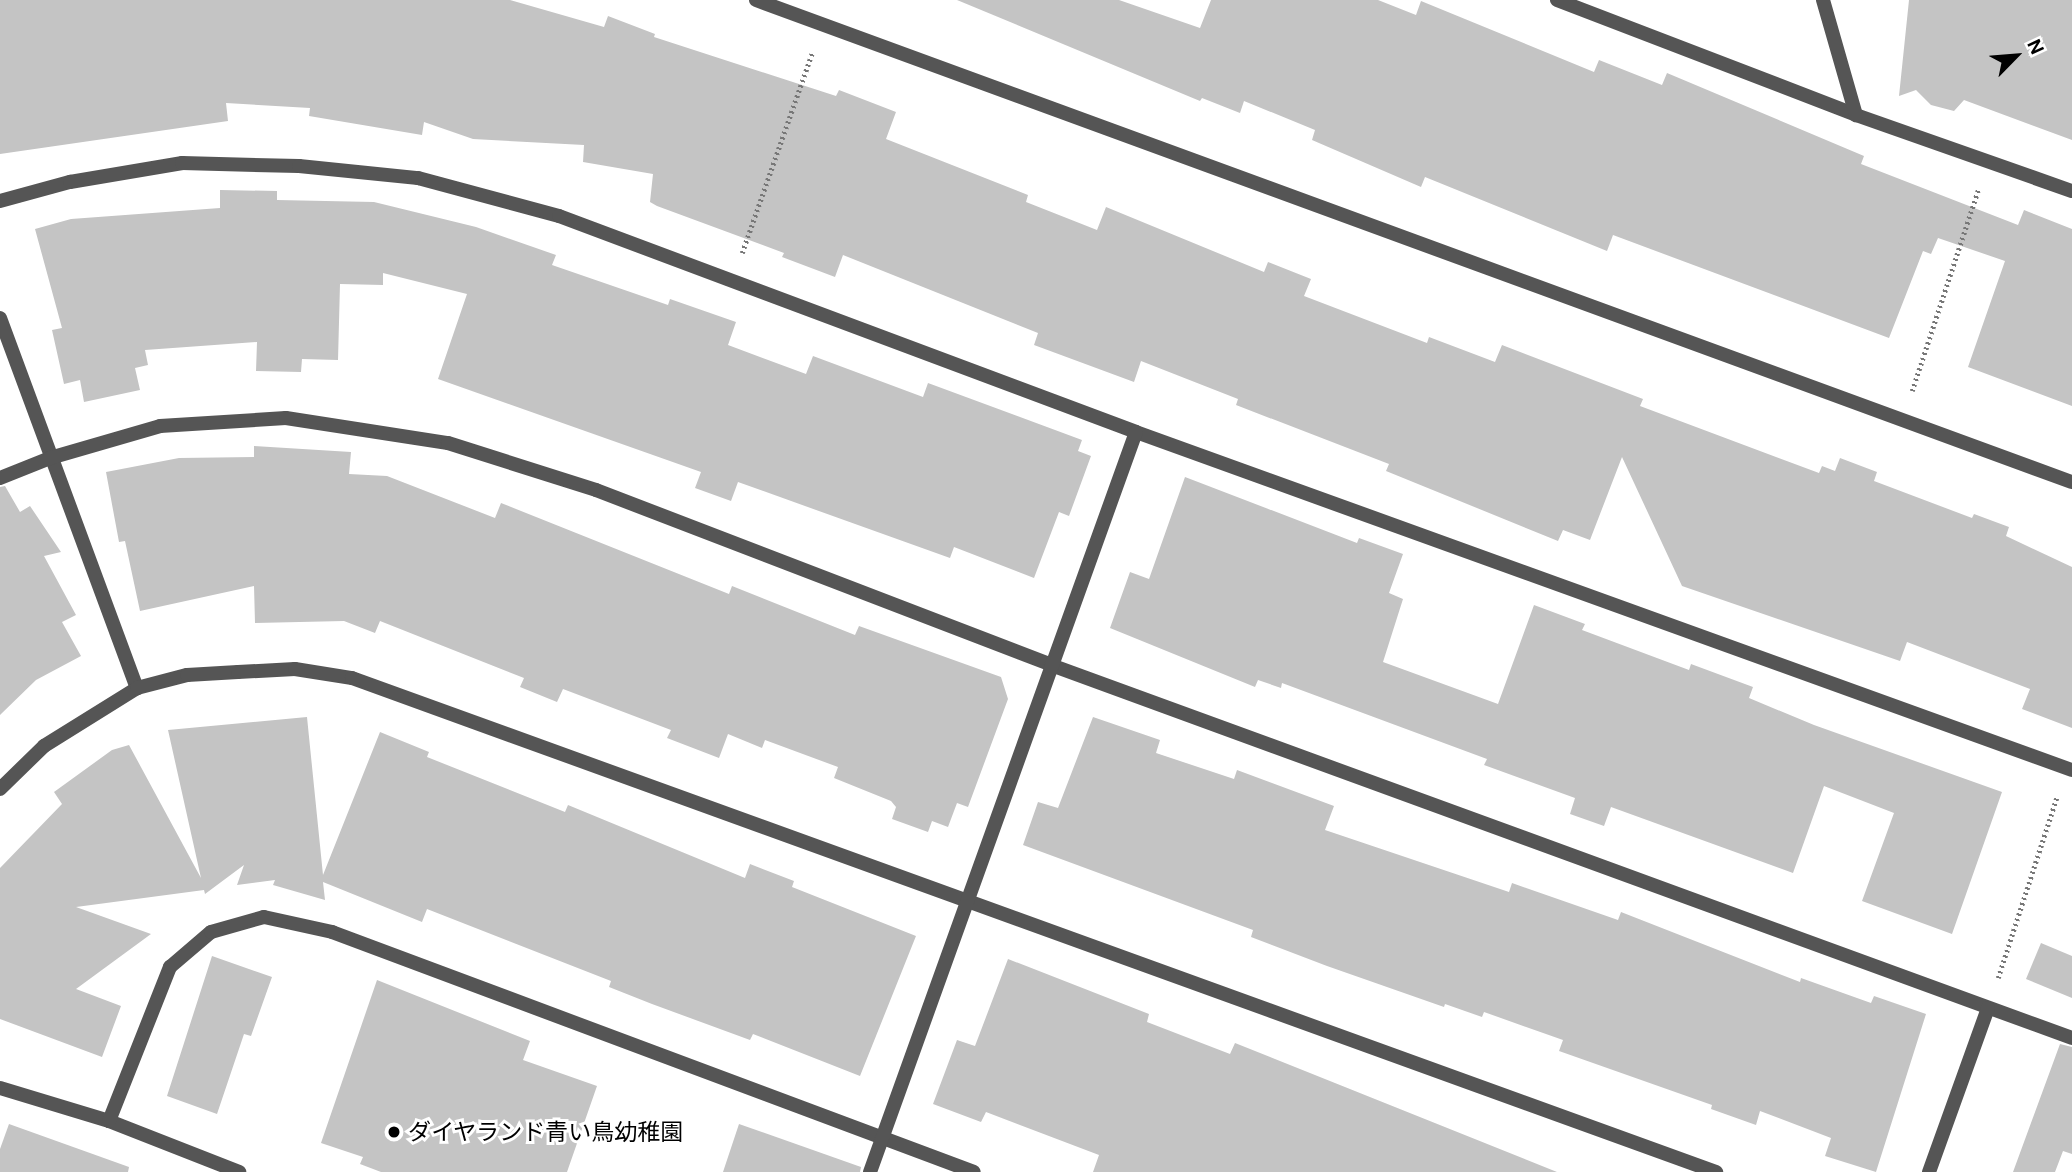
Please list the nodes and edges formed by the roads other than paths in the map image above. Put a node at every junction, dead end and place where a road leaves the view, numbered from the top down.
1 (757, 0) edge
2 (1557, 0) edge
3 (1824, 0) edge
4 (1856, 115) junction
5 (2072, 191) edge
6 (0, 201) edge
7 (0, 318) edge
8 (1136, 432) junction
9 (50, 458) junction
10 (0, 478) edge
11 (2072, 482) edge
12 (1051, 665) junction
13 (137, 688) junction
14 (2069, 769) edge
15 (0, 789) edge
16 (966, 902) junction
17 (1988, 1008) junction
18 (2072, 1038) edge
19 (0, 1088) edge
20 (108, 1121) junction
21 (881, 1140) junction
22 (239, 1172) edge
23 (870, 1172) edge
24 (974, 1172) edge
25 (1716, 1172) edge
26 (1929, 1172) edge

1 - 11 street
2 - 4 street
3 - 4 street
4 - 5 street
6 - 8 street
7 - 9 street
8 - 12 street
8 - 14 street
9 - 10 street
9 - 12 street
9 - 13 street
12 - 16 street
12 - 17 street
13 - 15 street
13 - 16 street
16 - 21 street
16 - 25 street
17 - 18 street
17 - 26 street
19 - 20 street
20 - 21 street
20 - 22 street
21 - 23 street
21 - 24 street

